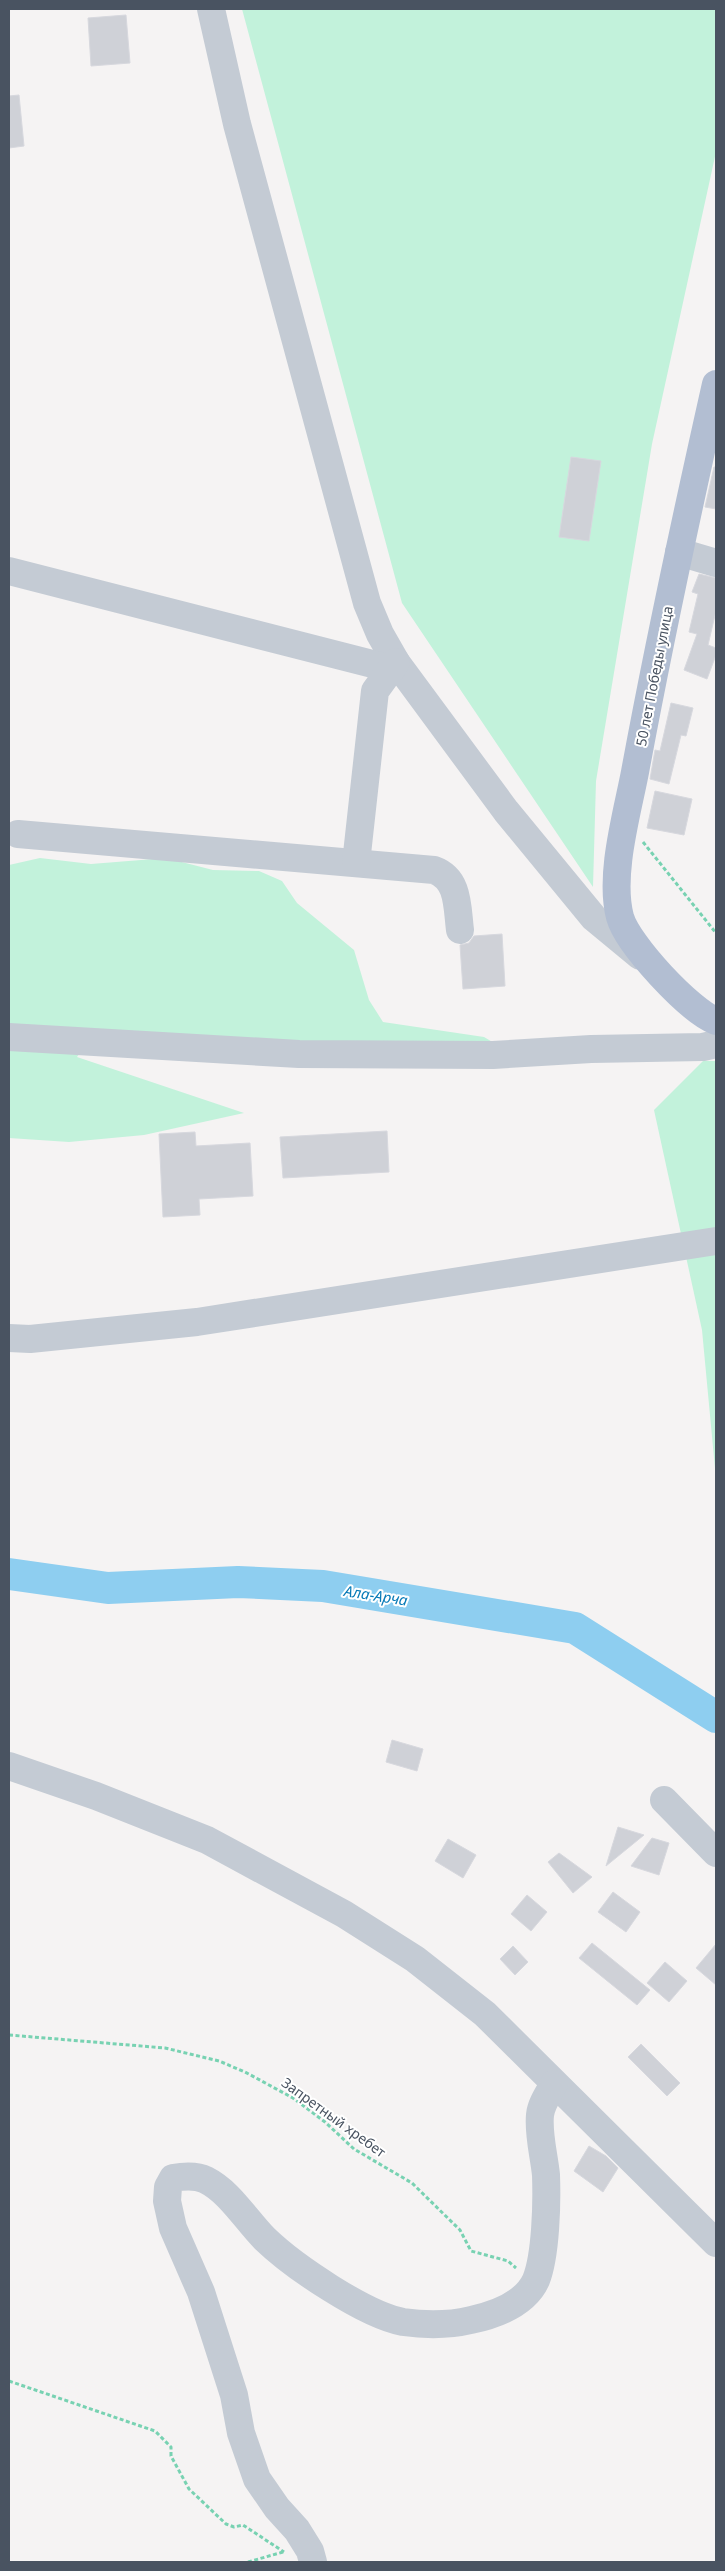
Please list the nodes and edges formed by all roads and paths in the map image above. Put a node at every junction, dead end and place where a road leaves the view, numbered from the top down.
1 (211, 9) edge
2 (716, 384) edge
3 (679, 552) junction
4 (716, 563) edge
5 (9, 571) edge
6 (394, 665) junction
7 (18, 834) dead end
8 (624, 834) junction
9 (356, 863) junction
10 (460, 930) dead end
11 (716, 933) edge
12 (649, 963) junction
13 (716, 1021) edge
14 (9, 1037) edge
15 (716, 1044) edge
16 (716, 1240) edge
17 (9, 1338) edge
18 (9, 1766) edge
19 (664, 1800) dead end
20 (716, 1853) edge
21 (9, 2035) edge
22 (554, 2084) junction
23 (716, 2243) edge
24 (520, 2298) junction
25 (9, 2381) edge
26 (284, 2552) junction
27 (302, 2560) edge
28 (248, 2562) edge

1 - 6 street
2 - 3 main road, 50 лет Победы улица
3 - 4 street
3 - 8 main road, 50 лет Победы улица
5 - 6 street
6 - 9 street
6 - 12 street
7 - 9 street
8 - 11 path
8 - 12 main road, 50 лет Победы улица
9 - 10 street
12 - 13 main road, 50 лет Победы улица
14 - 15 street
16 - 17 street
18 - 22 street
19 - 20 street
21 - 24 path, Запретный хребет
22 - 23 street
22 - 24 street
24 - 27 street
25 - 26 path
26 - 27 path
26 - 28 path

